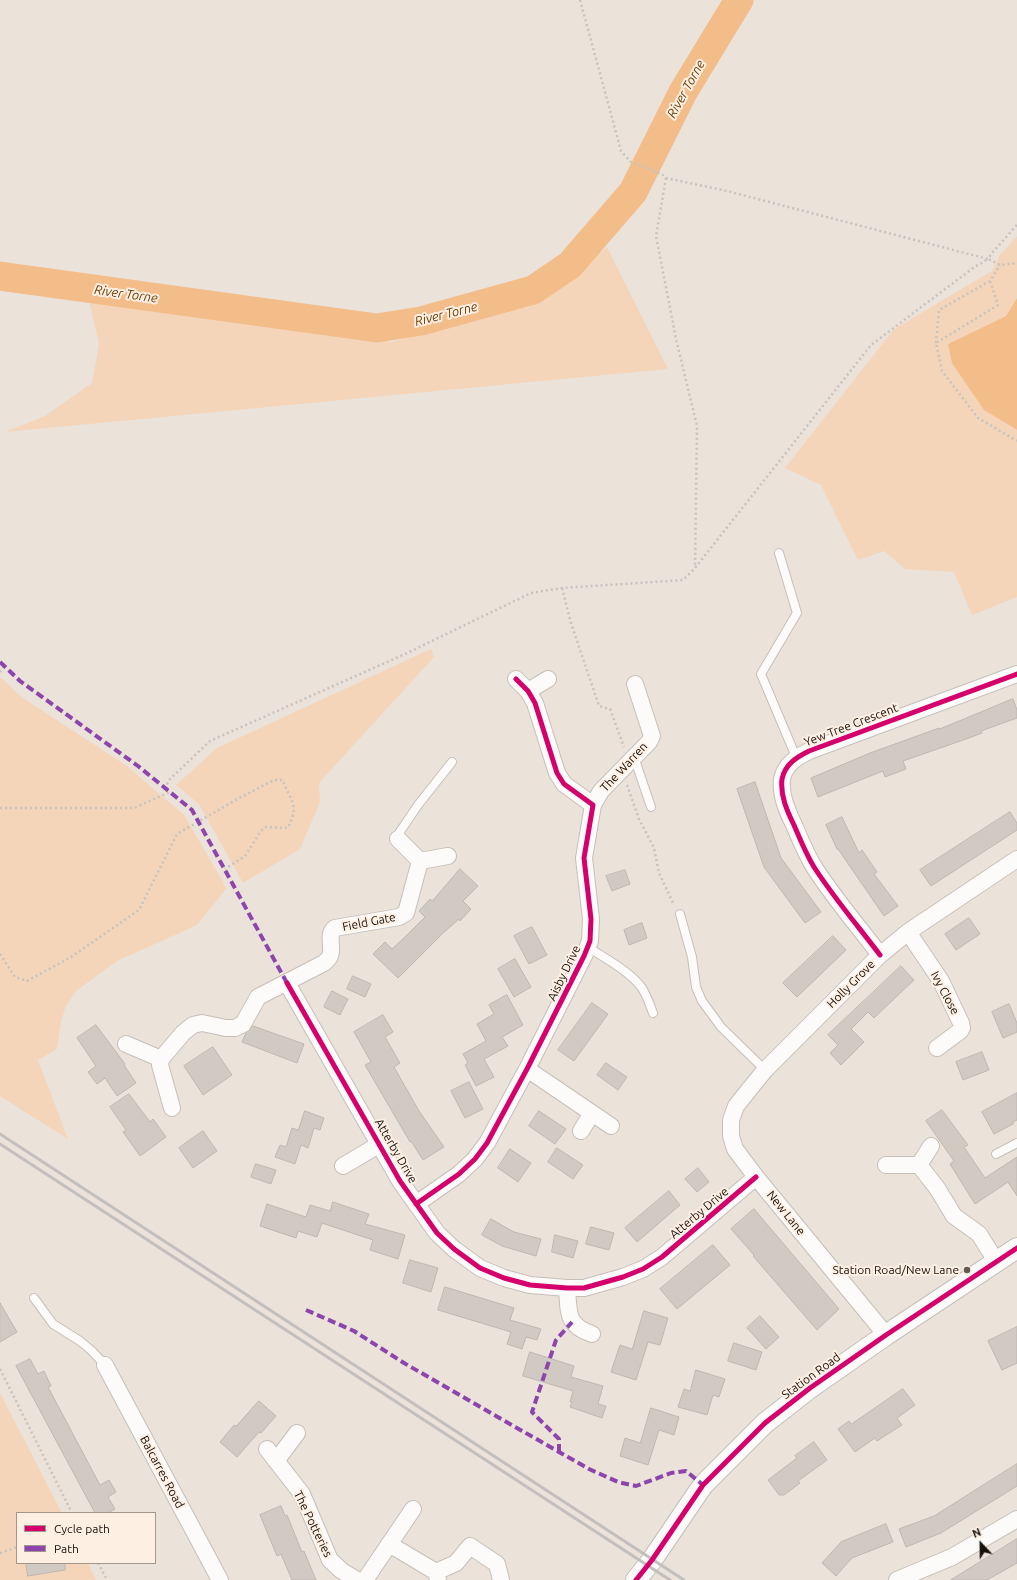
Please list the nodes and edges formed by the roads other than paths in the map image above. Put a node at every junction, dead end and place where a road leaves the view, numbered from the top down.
1 (779, 553) dead end
2 (1017, 674) edge
3 (516, 679) dead end
4 (548, 679) dead end
5 (635, 684) dead end
6 (528, 691) junction
7 (796, 757) junction
8 (452, 762) dead end
9 (628, 763) junction
10 (593, 805) junction
11 (651, 807) dead end
12 (398, 839) joint
13 (448, 856) dead end
14 (1017, 859) edge
15 (420, 861) junction
16 (680, 914) road end
17 (908, 932) junction
18 (588, 947) junction
19 (880, 955) junction
20 (287, 983) junction
21 (653, 1013) dead end
22 (126, 1044) dead end
23 (937, 1048) dead end
24 (161, 1059) junction
25 (527, 1069) junction
26 (760, 1076) junction
27 (172, 1108) dead end
28 (592, 1113) junction
29 (611, 1126) dead end
30 (581, 1131) dead end
31 (1017, 1143) edge
32 (380, 1144) junction
33 (930, 1146) dead end
34 (996, 1154) dead end
35 (886, 1165) dead end
36 (919, 1165) junction
37 (343, 1166) dead end
38 (756, 1177) junction
39 (416, 1204) junction
40 (1017, 1248) edge
41 (996, 1261) junction
42 (567, 1288) junction
43 (34, 1298) dead end
44 (592, 1334) dead end
45 (886, 1335) junction
46 (105, 1365) joint
47 (297, 1433) dead end
48 (413, 1509) dead end
49 (1017, 1519) edge
50 (389, 1544) junction
51 (437, 1576) edge
52 (220, 1580) edge
53 (357, 1580) edge
54 (365, 1580) edge
55 (501, 1580) edge
56 (636, 1580) edge
57 (896, 1580) edge

1 - 7 lane
2 - 7 street, Yew Tree Crescent
3 - 6 street
4 - 6 street
5 - 9 street, The Warren
6 - 10 street
7 - 19 street, Yew Tree Crescent
8 - 12 lane
9 - 10 street, The Warren
9 - 11 lane
10 - 18 street, Aisby Drive
12 - 15 street
13 - 15 street
14 - 17 street, Holly Grove
15 - 20 street, Field Gate
16 - 26 lane
17 - 19 street, Holly Grove
17 - 23 street, Ivy Close
18 - 21 lane
18 - 25 street, Aisby Drive
19 - 26 street, Holly Grove
20 - 24 street
20 - 32 street, Atterby Drive
22 - 24 street
24 - 27 street
25 - 28 street
25 - 39 street, Aisby Drive
26 - 38 street, New Lane
28 - 29 street
28 - 30 street
31 - 34 lane
32 - 37 street
32 - 39 street, Atterby Drive
33 - 36 street
35 - 36 street
36 - 41 street
38 - 42 street, Atterby Drive
38 - 45 street, New Lane
39 - 42 street, Atterby Drive
40 - 41 street, Station Road
41 - 45 street, Station Road
42 - 44 street
43 - 46 lane
45 - 56 street, Station Road
46 - 52 street, Balcarres Road
47 - 53 street, The Potteries
48 - 50 street
49 - 57 street
50 - 51 street
50 - 54 street
51 - 55 street

